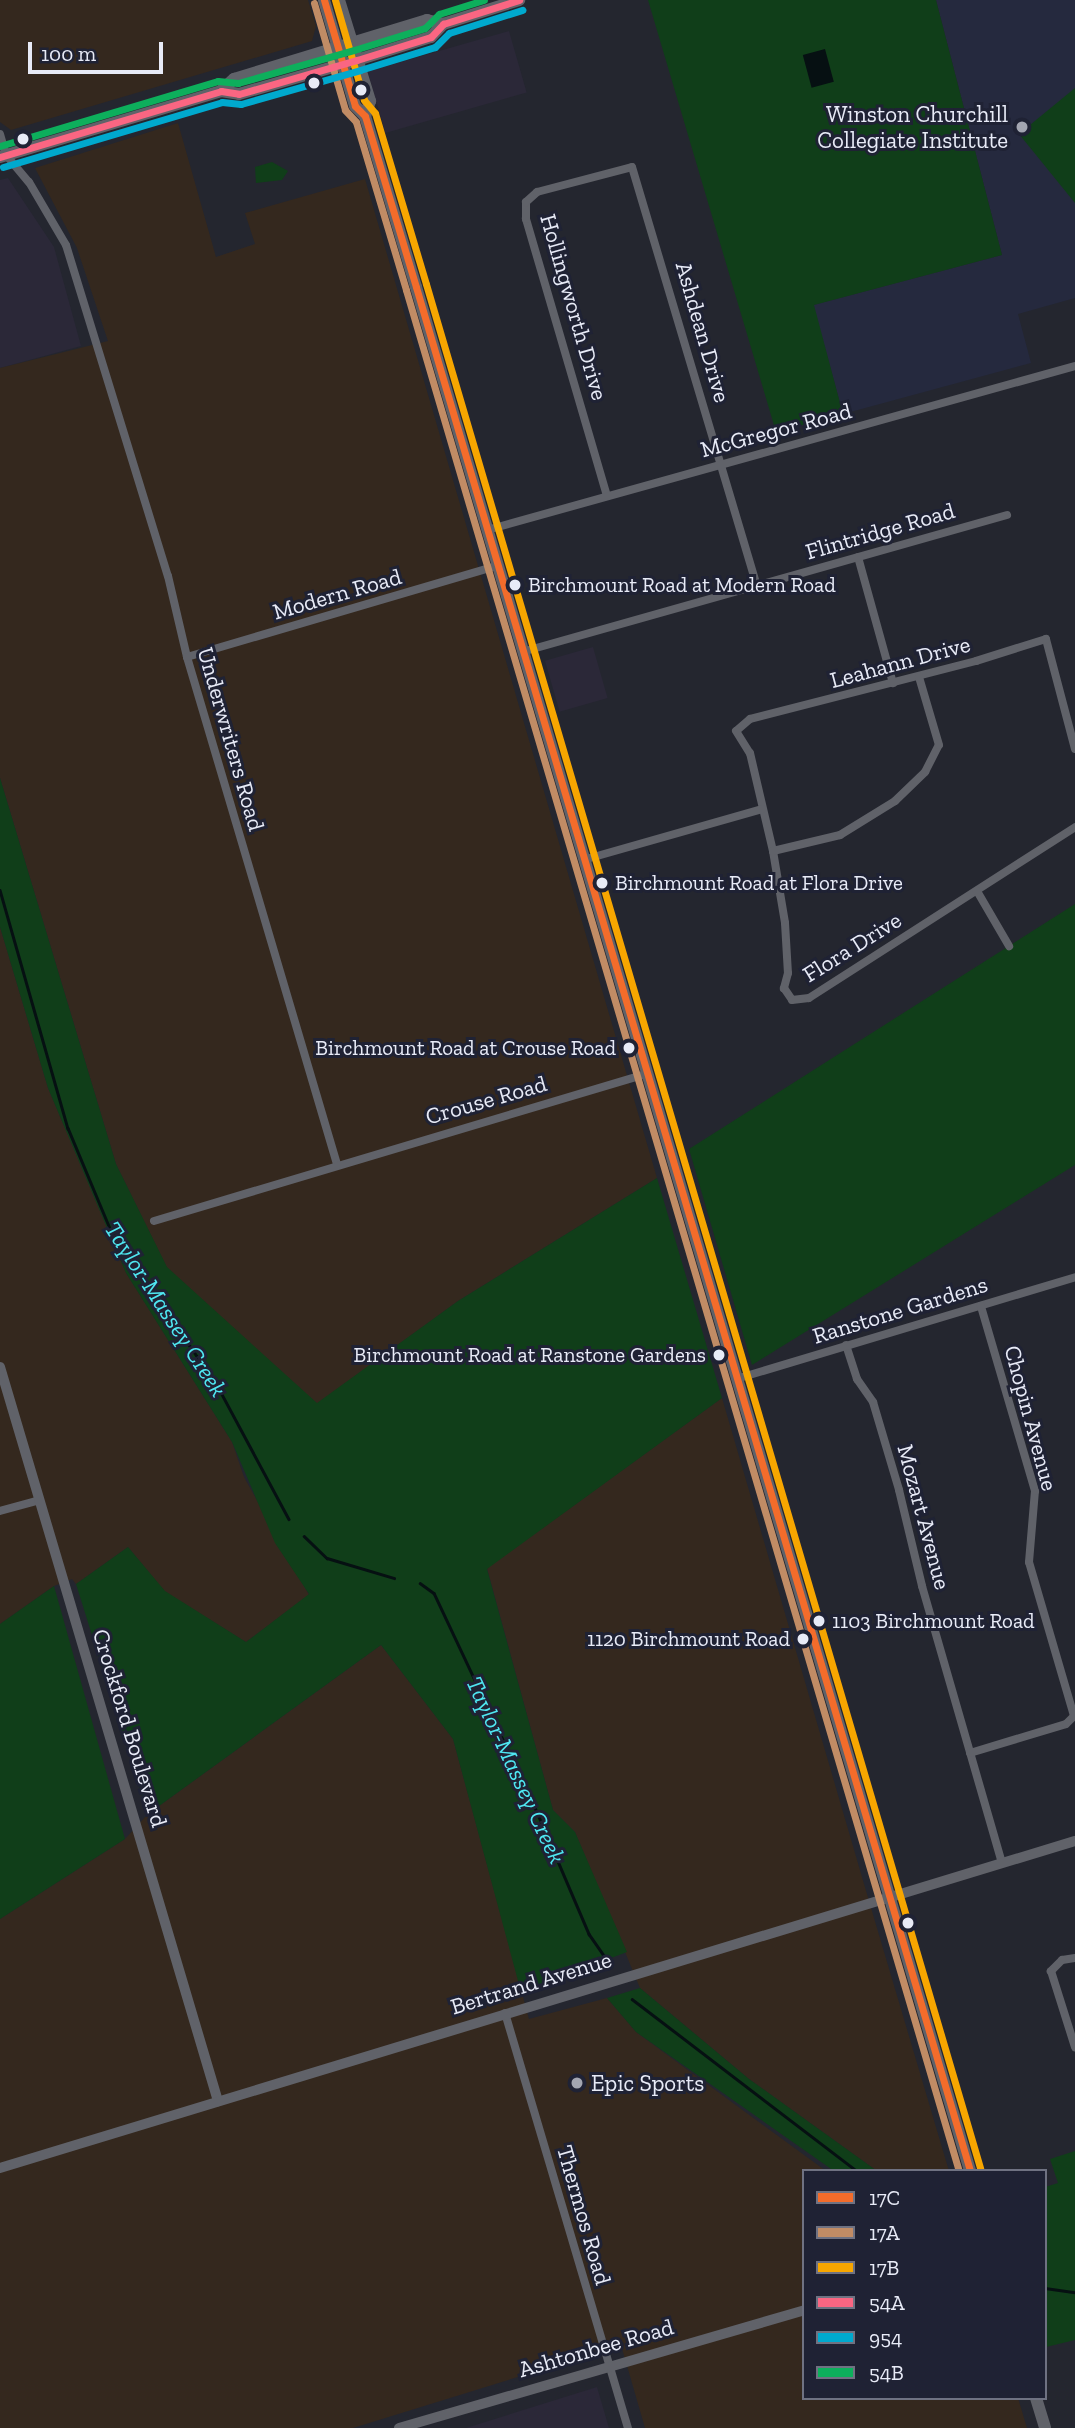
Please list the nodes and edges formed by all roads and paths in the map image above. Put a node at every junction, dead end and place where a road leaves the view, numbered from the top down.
1 (324, 0) edge
2 (339, 0) edge
3 (519, 0) edge
4 (443, 24) junction
5 (352, 43) junction
6 (337, 47) junction
7 (357, 60) junction
8 (342, 64) junction
9 (221, 91) junction
10 (365, 116) junction
11 (0, 134) edge
12 (3, 156) edge
13 (635, 170) joint
14 (1075, 366) edge
15 (722, 464) junction
16 (607, 496) junction
17 (1007, 515) dead end
18 (487, 530) junction
19 (858, 557) junction
20 (496, 566) junction
21 (757, 585) junction
22 (522, 652) junction
23 (187, 657) junction
24 (919, 677) junction
25 (892, 683) junction
26 (1075, 749) edge
27 (762, 809) junction
28 (1075, 827) edge
29 (773, 851) junction
30 (583, 860) junction
31 (977, 891) junction
32 (1009, 946) dead end
33 (646, 1074) junction
34 (337, 1164) junction
35 (154, 1221) dead end
36 (1075, 1277) edge
37 (981, 1306) junction
38 (846, 1345) junction
39 (0, 1367) edge
40 (736, 1379) junction
41 (40, 1500) junction
42 (0, 1511) edge
43 (970, 1753) junction
44 (1075, 1840) edge
45 (1002, 1863) junction
46 (890, 1899) junction
47 (1075, 1958) edge
48 (505, 2013) junction
49 (1075, 2047) edge
50 (218, 2101) junction
51 (0, 2168) edge
52 (969, 2169) edge
53 (802, 2311) edge
54 (609, 2365) junction
55 (1037, 2400) edge
56 (399, 2428) edge
57 (628, 2428) edge
58 (1045, 2428) edge

1 - 6 main road
2 - 5 main road
3 - 4 main road
4 - 5 main road
4 - 7 main road
5 - 6 main road
5 - 7 main road
6 - 8 main road
6 - 9 main road
7 - 8 main road
7 - 10 main road
8 - 9 main road
8 - 10 main road
9 - 12 main road
10 - 18 main road
11 - 12 street
12 - 23 street, Underwriters Road
13 - 15 street, Ashdean Drive
13 - 16 street, Hollingworth Drive
14 - 15 street, McGregor Road
15 - 16 street, McGregor Road
15 - 21 street, Ashdean Drive
16 - 18 street, McGregor Road
17 - 19 street, Flintridge Road
18 - 20 main road
19 - 21 street, Flintridge Road
19 - 25 street
20 - 22 main road
20 - 23 street, Modern Road
21 - 22 street, Flintridge Road
22 - 30 main road
23 - 34 street, Underwriters Road
24 - 25 street, Leahann Drive
24 - 26 street, Leahann Drive
24 - 29 street
25 - 27 street, Leahann Drive
27 - 29 street, Flora Drive
27 - 30 street
28 - 31 street, Flora Drive
29 - 31 street, Flora Drive
30 - 33 main road
31 - 32 street
33 - 34 street, Crouse Road
33 - 40 main road
34 - 35 street
36 - 37 street, Ranstone Gardens
37 - 38 street, Ranstone Gardens
37 - 43 street, Chopin Avenue
38 - 40 street, Ranstone Gardens
38 - 43 street, Mozart Avenue
39 - 41 street, Crockford Boulevard
40 - 46 main road
41 - 42 street
41 - 50 street, Crockford Boulevard
43 - 45 street, Mozart Avenue
44 - 45 street, Bertrand Avenue
45 - 46 street, Bertrand Avenue
46 - 48 street, Bertrand Avenue
46 - 52 main road
47 - 49 street
48 - 50 street, Bertrand Avenue
48 - 54 street, Thermos Road
50 - 51 street, Bertrand Avenue
53 - 54 street, Ashtonbee Road
54 - 56 street, Ashtonbee Road
54 - 57 street, Thermos Road
55 - 58 main road

